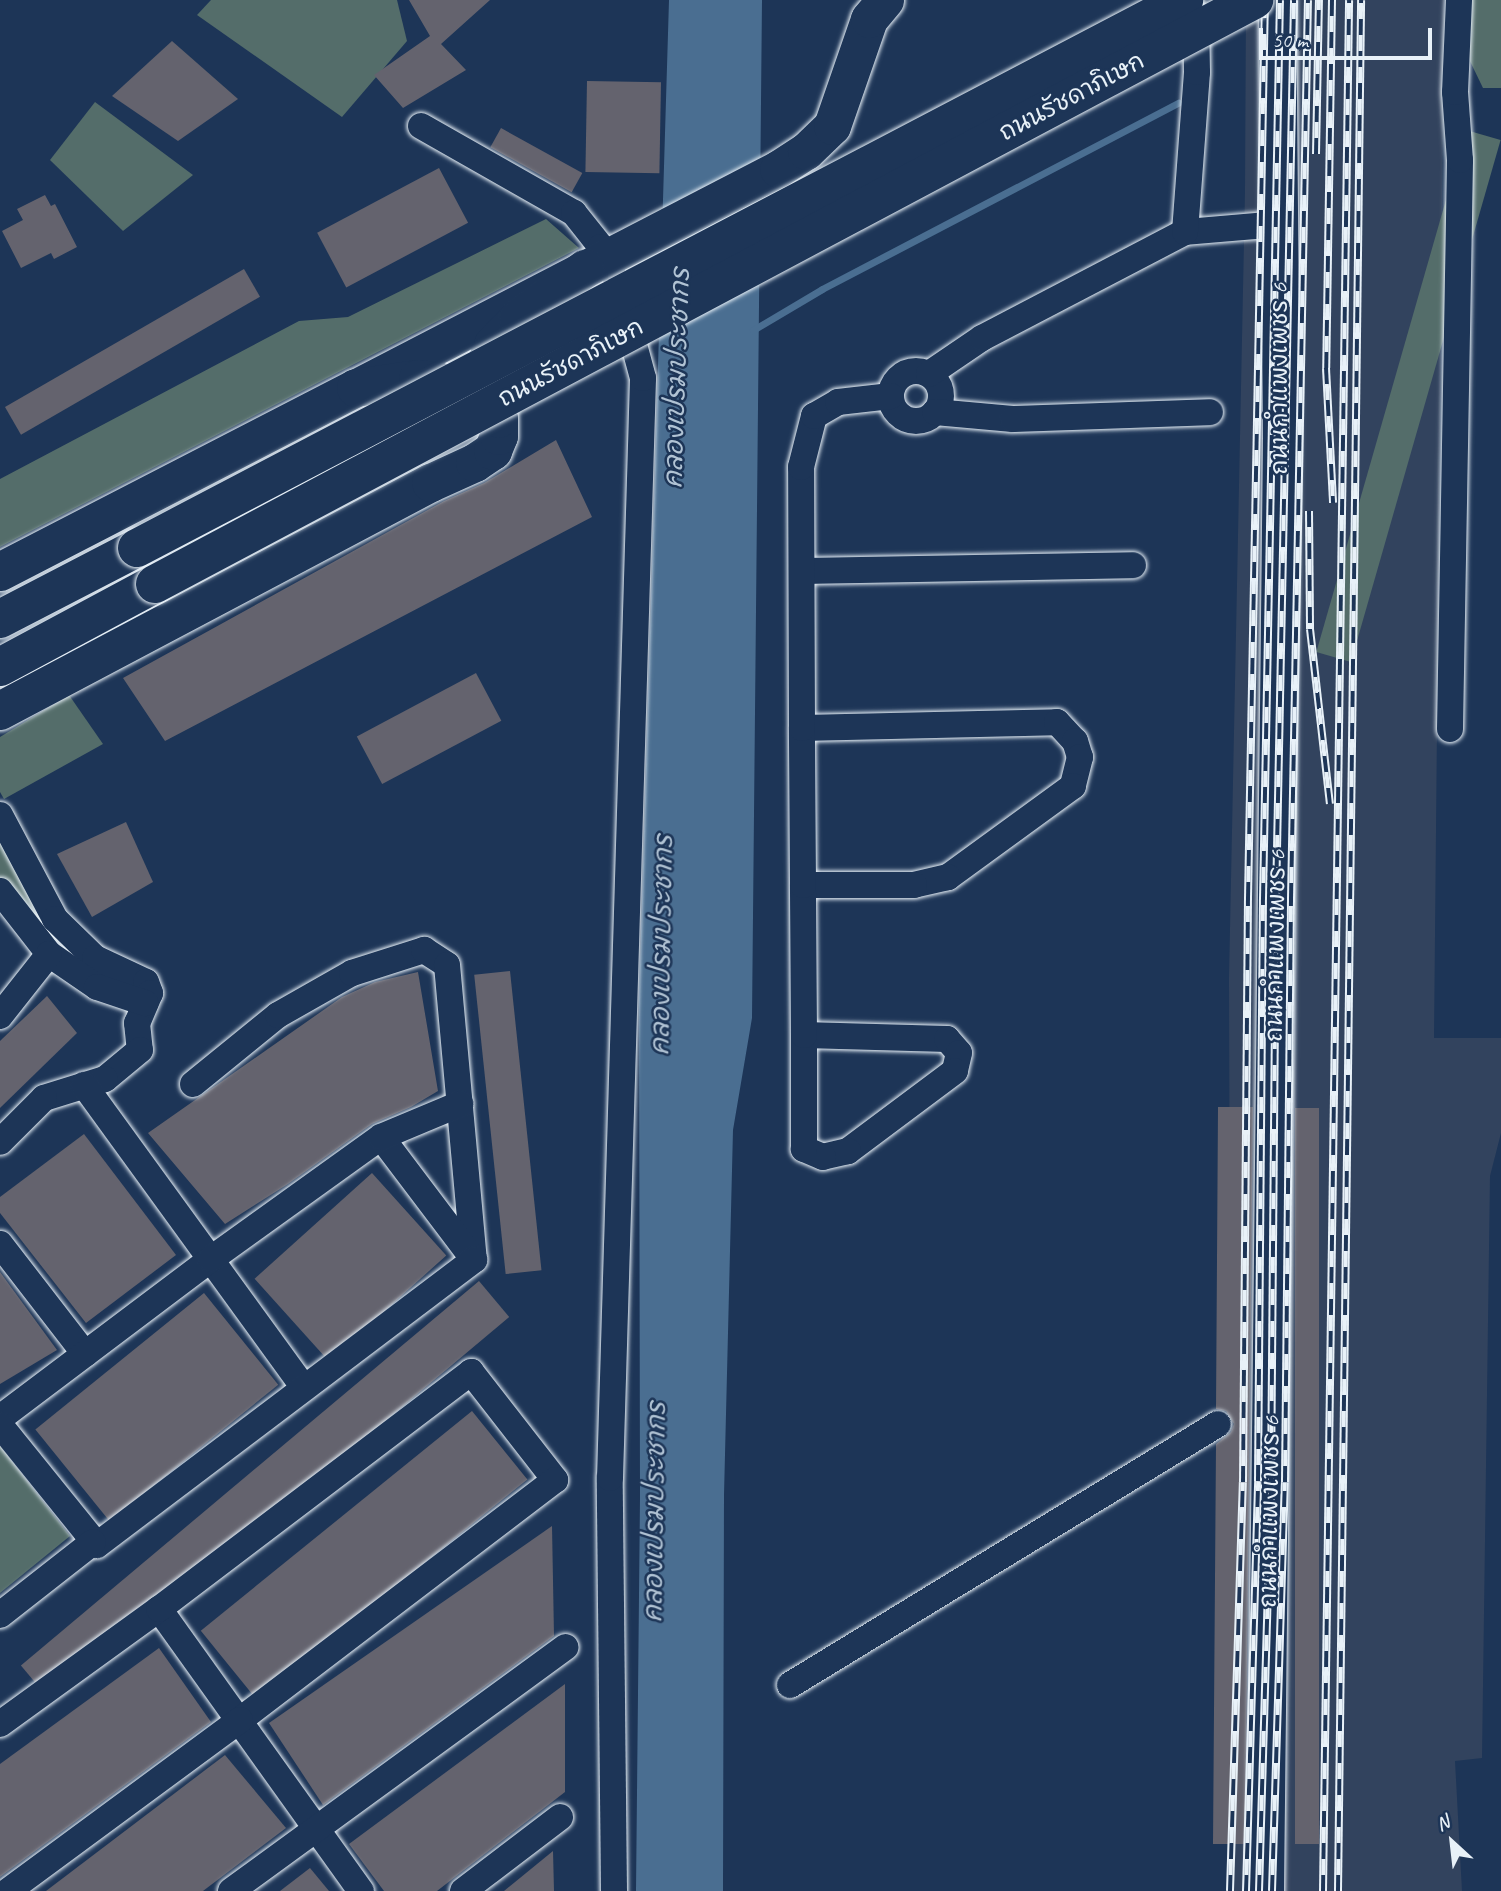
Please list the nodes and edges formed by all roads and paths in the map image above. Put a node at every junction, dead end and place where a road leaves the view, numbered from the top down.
1 (885, 0) edge
2 (1184, 0) edge
3 (1196, 0) edge
4 (1254, 0) edge
5 (1276, 0) edge
6 (1459, 0) edge
7 (421, 126) dead end
8 (1278, 224) junction
9 (1185, 232) junction
10 (596, 264) junction
11 (929, 374) junction
12 (356, 388) junction
13 (891, 396) junction
14 (935, 412) junction
15 (1210, 412) dead end
16 (431, 484) junction
17 (1133, 565) dead end
18 (802, 571) junction
19 (0, 572) edge
20 (0, 620) edge
21 (0, 667) edge
22 (0, 711) edge
23 (802, 728) junction
24 (1450, 729) dead end
25 (0, 815) edge
26 (803, 885) junction
27 (0, 891) edge
28 (49, 954) junction
29 (145, 1003) junction
30 (0, 1016) edge
31 (804, 1035) junction
32 (193, 1084) dead end
33 (84, 1085) junction
34 (460, 1104) junction
35 (381, 1137) junction
36 (0, 1142) edge
37 (0, 1244) edge
38 (211, 1259) junction
39 (474, 1259) junction
40 (85, 1354) junction
41 (304, 1388) junction
42 (0, 1419) edge
43 (1218, 1424) dead end
44 (0, 1425) edge
45 (93, 1542) junction
46 (159, 1609) junction
47 (0, 1615) edge
48 (566, 1647) dead end
49 (790, 1685) dead end
50 (240, 1720) junction
51 (0, 1724) edge
52 (560, 1817) dead end
53 (316, 1827) junction
54 (8, 1891) edge
55 (231, 1891) edge
56 (361, 1891) edge
57 (463, 1891) edge
58 (614, 1891) edge
59 (1265, 1891) edge

1 - 10 street
2 - 20 main road, ถนนรัชดาภิเษก, bridge
3 - 9 street
4 - 21 main road, ถนนรัชดาภิเษก, bridge
5 - 8 street, ถนนกำแพงเพชร 6
6 - 24 street
7 - 10 street
8 - 9 street
8 - 59 street, ถนนกำแพงเพชร 6
9 - 11 street
10 - 12 street
10 - 16 main road
10 - 58 street
11 - 13 street
11 - 14 street
12 - 16 main road
12 - 19 main road
13 - 14 street
13 - 18 street
14 - 15 street
16 - 22 main road
17 - 18 street
18 - 23 street
23 - 26 street
23 - 26 street
25 - 29 street
26 - 31 street
27 - 28 street
28 - 29 street
28 - 30 street
29 - 33 street
31 - 31 street
32 - 34 street
33 - 36 street
33 - 38 street
34 - 35 street
34 - 39 street
35 - 38 street
35 - 39 street
37 - 40 street
38 - 40 street
38 - 41 street
39 - 41 street
40 - 42 street
41 - 45 street
43 - 49 street
44 - 45 street
45 - 47 street
46 - 50 street
46 - 50 street
46 - 51 street
48 - 53 street
50 - 53 street
50 - 54 street
52 - 57 street
53 - 55 street
53 - 56 street

